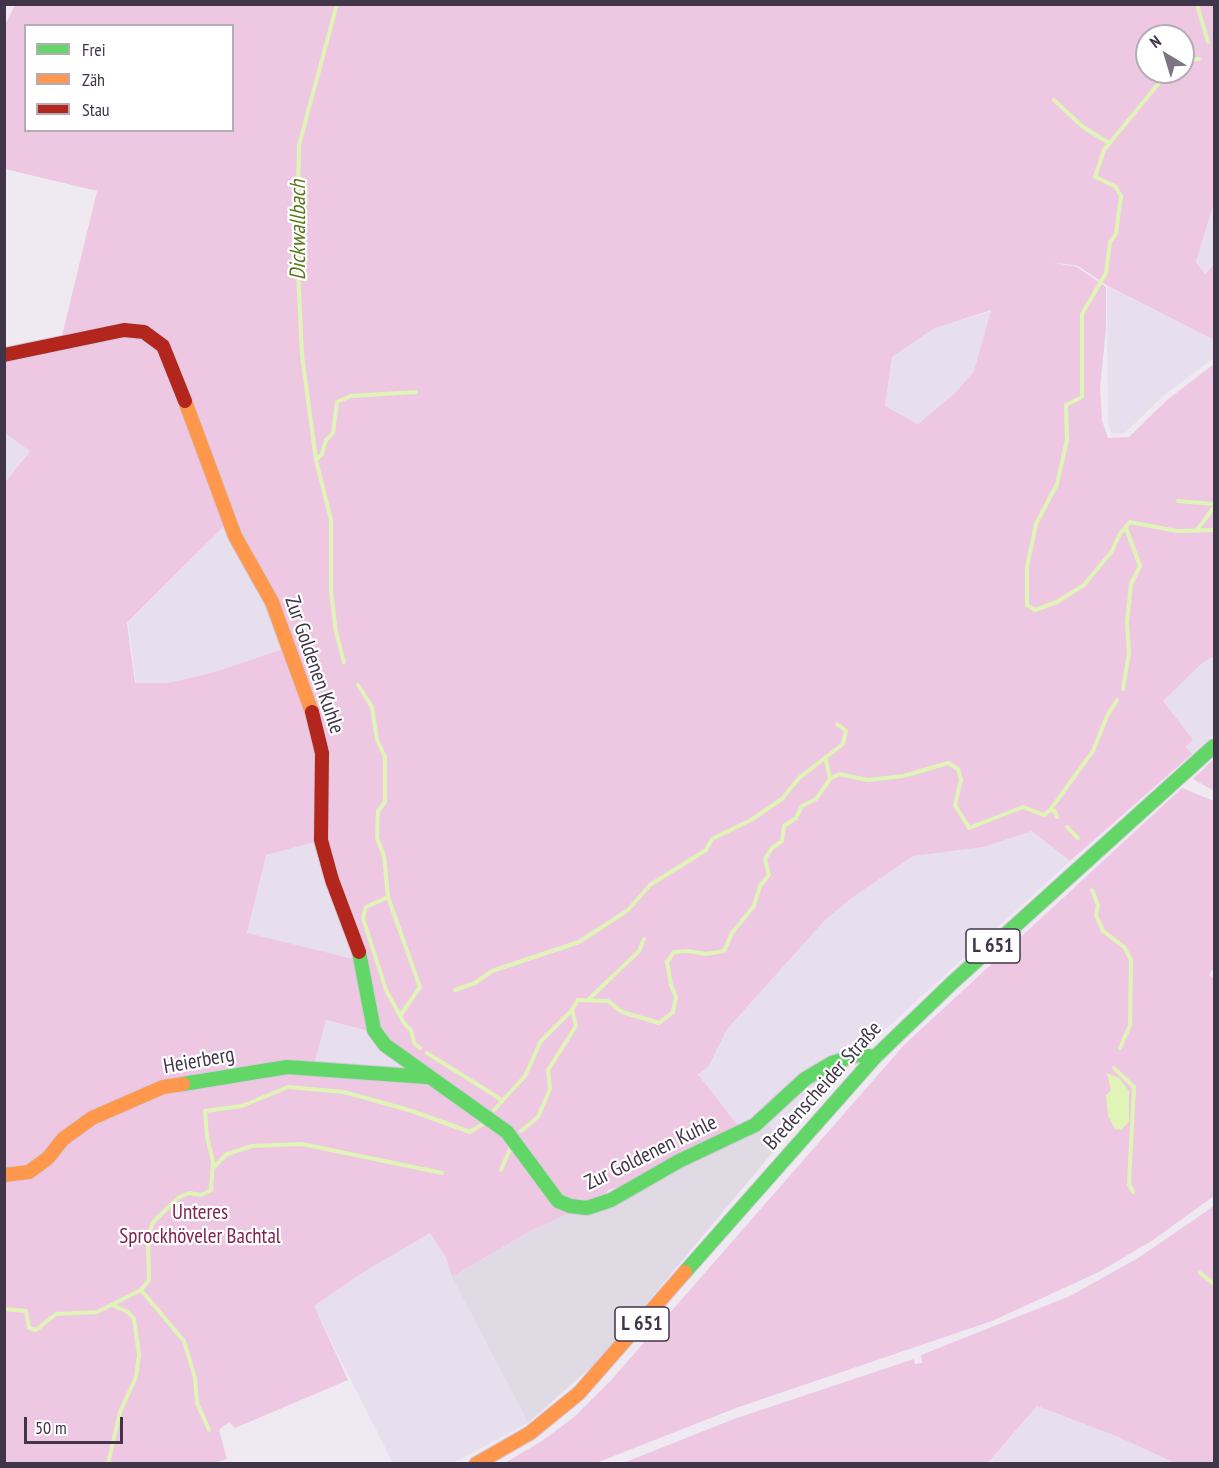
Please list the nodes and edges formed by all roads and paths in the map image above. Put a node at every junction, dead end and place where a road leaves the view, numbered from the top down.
1 (4, 355) edge
2 (1215, 747) edge
3 (875, 1057) junction
4 (427, 1077) junction
5 (4, 1175) edge
6 (476, 1464) edge

1 - 4 street, Zur Goldenen Kuhle
2 - 3 street, Bredenscheider Straße / L 651
3 - 4 street, Zur Goldenen Kuhle
3 - 6 street, Bredenscheider Straße / L 651
4 - 5 street, Heierberg

